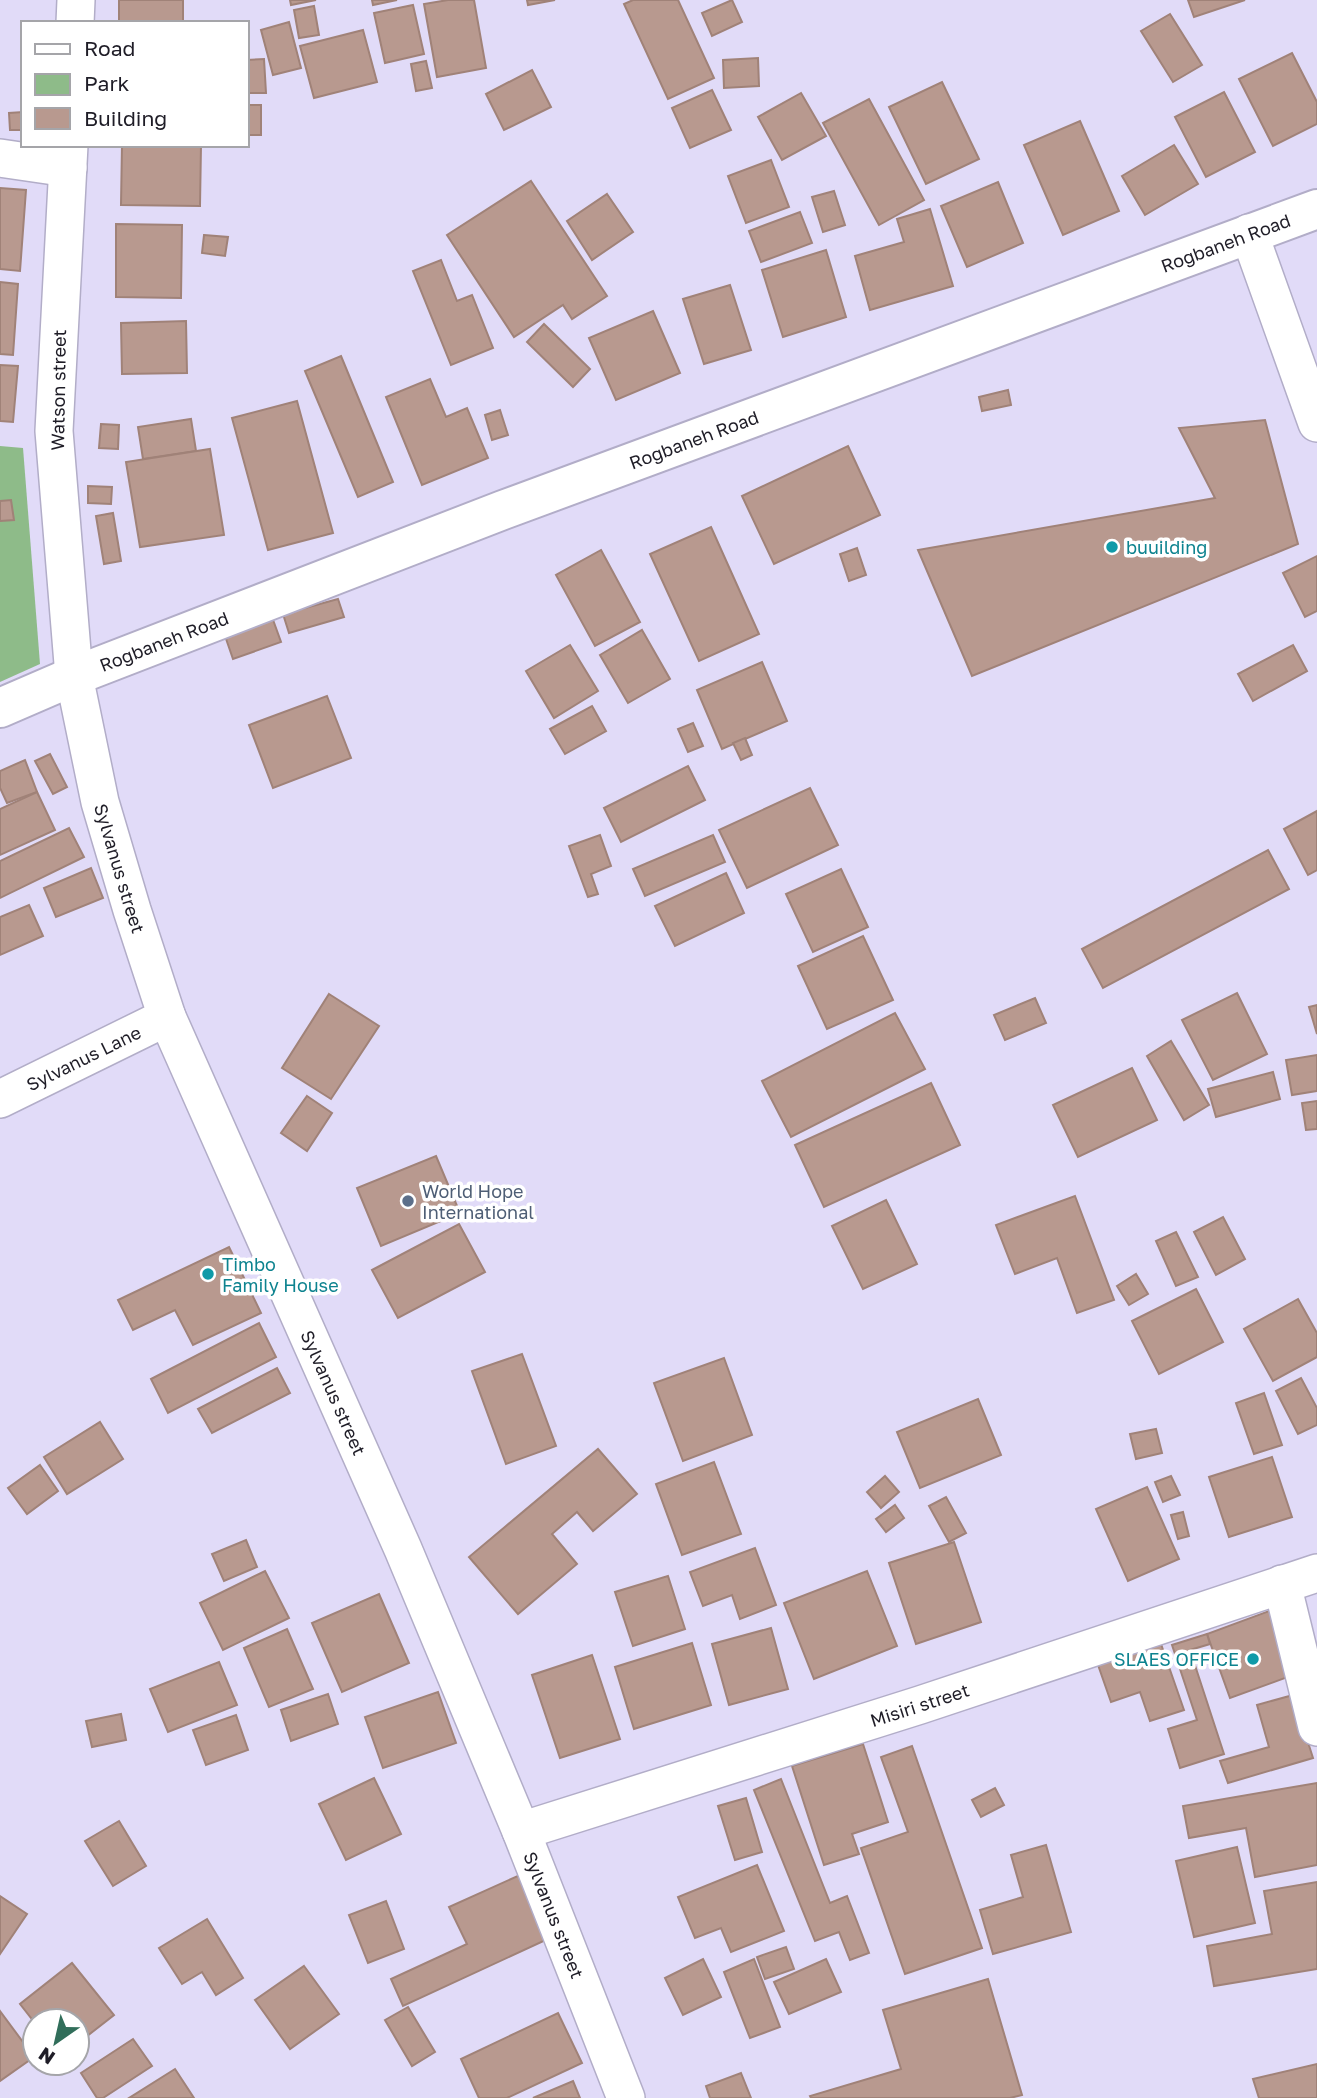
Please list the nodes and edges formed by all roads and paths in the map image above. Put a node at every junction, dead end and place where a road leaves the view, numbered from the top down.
1 (76, 0) edge
2 (75, 21) edge
3 (68, 156) edge
4 (0, 158) edge
5 (1317, 209) edge
6 (1249, 233) junction
7 (1317, 423) edge
8 (74, 676) junction
9 (0, 708) edge
10 (167, 1017) junction
11 (0, 1099) edge
12 (1317, 1573) edge
13 (1282, 1584) junction
14 (1317, 1727) edge
15 (521, 1831) junction
16 (626, 2098) edge

1 - 2 street
3 - 4 street
3 - 8 street, Watson street
5 - 6 main road, Rogbaneh Road
6 - 7 street
6 - 8 main road, Rogbaneh Road
8 - 9 main road, Rogbaneh Road
8 - 10 street, Sylvanus street
10 - 11 street, Sylvanus Lane
10 - 15 street, Sylvanus street
12 - 13 street, Misiri street
13 - 14 street
13 - 15 street, Misiri street
15 - 16 street, Sylvanus street

